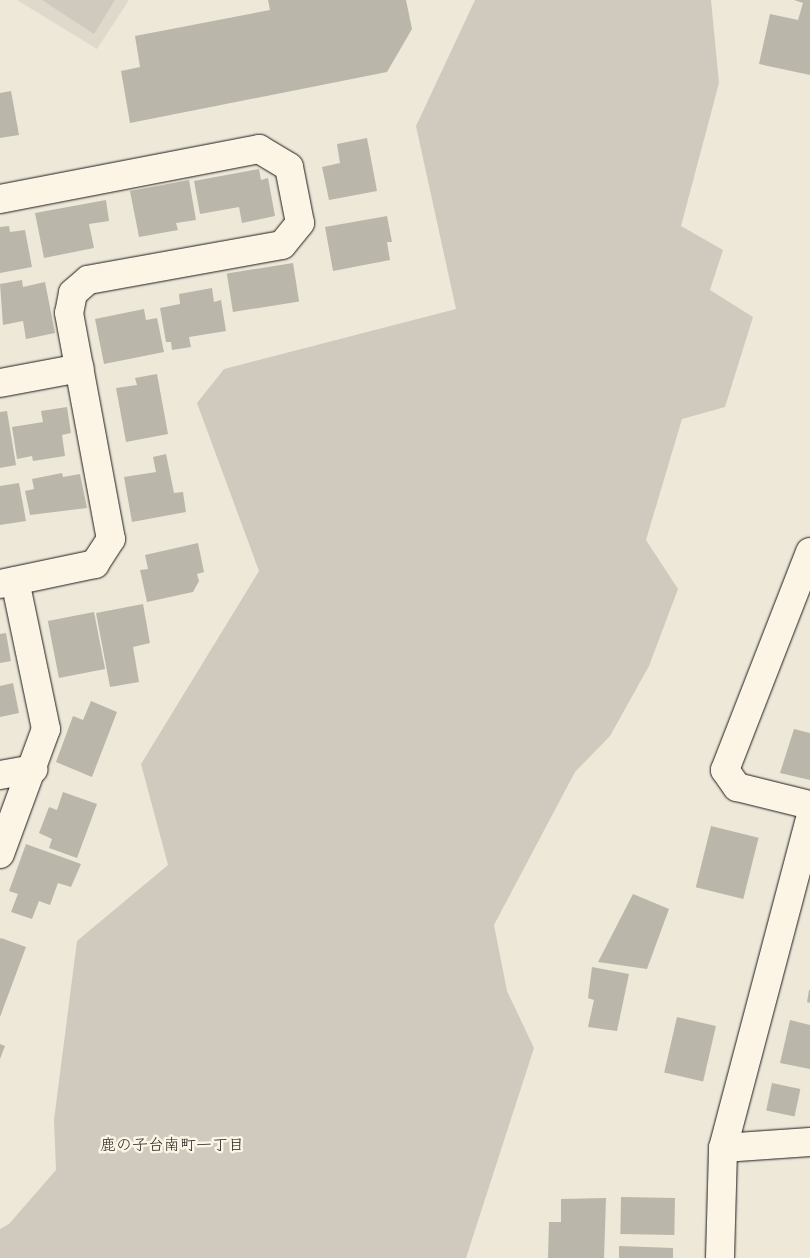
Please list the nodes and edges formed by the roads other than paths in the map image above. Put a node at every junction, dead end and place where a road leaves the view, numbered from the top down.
1 (0, 199) edge
2 (80, 368) junction
3 (0, 383) edge
4 (810, 552) edge
5 (7, 582) edge
6 (33, 769) junction
7 (0, 775) edge
8 (810, 805) edge
9 (810, 818) edge
10 (0, 854) edge
11 (810, 1142) edge
12 (723, 1148) junction
13 (720, 1258) edge

1 - 2 street
2 - 3 street
2 - 5 street
4 - 8 street
5 - 6 street
6 - 7 street
6 - 10 street
9 - 12 street
11 - 12 street
12 - 13 street

